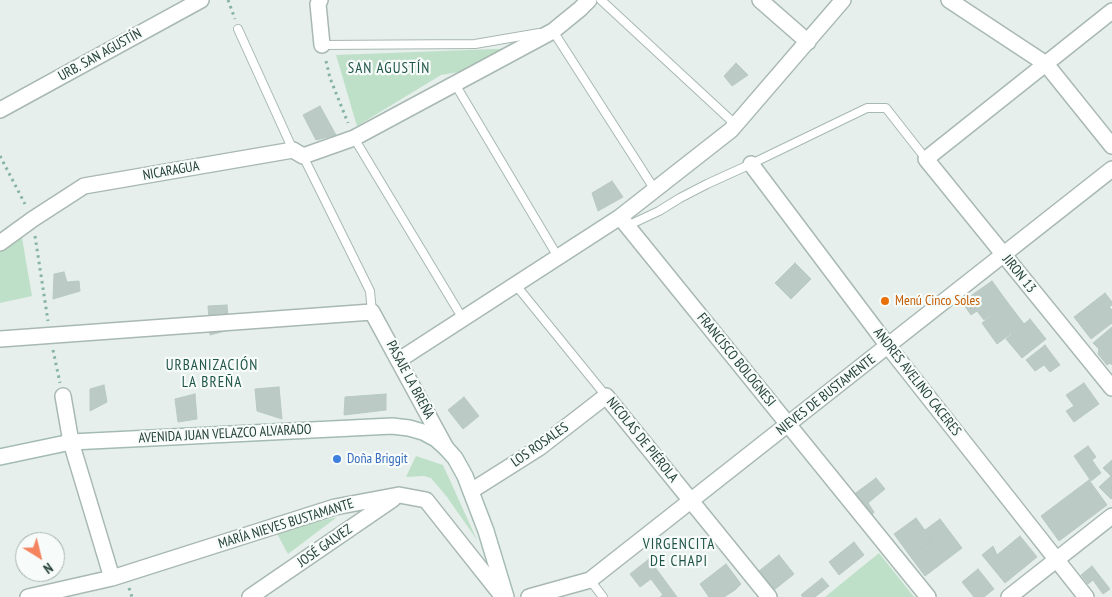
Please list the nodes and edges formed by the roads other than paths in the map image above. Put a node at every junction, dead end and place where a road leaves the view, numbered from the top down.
1 (201, 0) edge
2 (320, 0) edge
3 (589, 0) edge
4 (601, 0) edge
5 (760, 0) edge
6 (844, 0) edge
7 (949, 0) edge
8 (1112, 11) edge
9 (238, 29) road end
10 (552, 31) junction
11 (808, 42) junction
12 (322, 46) joint
13 (1046, 64) junction
14 (455, 84) junction
15 (0, 110) edge
16 (736, 125) junction
17 (354, 138) junction
18 (1112, 146) edge
19 (298, 153) junction
20 (926, 160) junction
21 (751, 164) junction
22 (1112, 170) edge
23 (655, 190) junction
24 (624, 221) junction
25 (0, 243) edge
26 (1004, 255) junction
27 (558, 257) junction
28 (515, 284) junction
29 (372, 312) junction
30 (463, 319) junction
31 (0, 339) edge
32 (888, 346) junction
33 (399, 360) junction
34 (1112, 388) edge
35 (63, 396) road end
36 (606, 396) junction
37 (788, 425) junction
38 (71, 442) junction
39 (446, 448) junction
40 (0, 457) edge
41 (471, 491) junction
42 (399, 495) junction
43 (691, 501) junction
44 (1112, 516) edge
45 (1056, 560) junction
46 (112, 578) junction
47 (590, 580) junction
48 (28, 597) edge
49 (250, 597) edge
50 (505, 597) edge
51 (529, 597) edge
52 (604, 597) edge
53 (769, 597) edge
54 (928, 597) edge
55 (1009, 597) edge
56 (1086, 597) edge

1 - 15 street, URB. SAN AGUSTÍN
2 - 12 street
3 - 10 street, NICARAGUA
4 - 16 lane
5 - 11 street
6 - 11 street
7 - 13 street
8 - 13 street
9 - 19 lane
10 - 12 lane
10 - 14 street, NICARAGUA
10 - 23 lane
11 - 16 street
13 - 18 street
13 - 20 street
14 - 17 street, NICARAGUA
14 - 27 lane
16 - 23 street
17 - 19 street, NICARAGUA
17 - 30 lane
19 - 25 street, NICARAGUA
19 - 29 lane
20 - 21 lane
20 - 26 street, JIRON 13
21 - 24 lane
21 - 32 street, ANDRES AVELINO CACERES
22 - 26 street, NIEVES DE BUSTAMENTE
23 - 24 street
24 - 27 street
24 - 37 street, FRANCISCO BOLOGNESI
26 - 32 street, NIEVES DE BUSTAMENTE
26 - 34 street, JIRON 13
27 - 28 street
28 - 30 street
28 - 36 lane, NICOLAS DE PIÉROLA
29 - 31 street
29 - 33 street, PASAJE LA BREÑA
30 - 33 street
32 - 37 street, NIEVES DE BUSTAMENTE
32 - 45 street, ANDRES AVELINO CACERES
33 - 39 street, PASAJE LA BREÑA
35 - 38 street
36 - 41 street, LOS ROSALES
36 - 43 street, NICOLAS DE PIÉROLA
37 - 43 street, NIEVES DE BUSTAMENTE
37 - 54 street, FRANCISCO BOLOGNESI
38 - 39 street, AVENIDA JUAN VELAZCO ALVARADO
38 - 40 street, AVENIDA JUAN VELAZCO ALVARADO
38 - 46 street
39 - 41 street
41 - 50 street
42 - 46 street, MARÍA NIEVES BUSTAMANTE
42 - 49 street, JOSÉ GALVEZ
42 - 50 street, MARÍA NIEVES BUSTAMANTE
43 - 47 street, NIEVES DE BUSTAMENTE
43 - 53 street, NICOLAS DE PIÉROLA
44 - 45 street
45 - 55 street
45 - 56 street, ANDRES AVELINO CACERES
46 - 48 street, MARÍA NIEVES BUSTAMANTE
47 - 51 street, NIEVES DE BUSTAMENTE
47 - 52 lane

